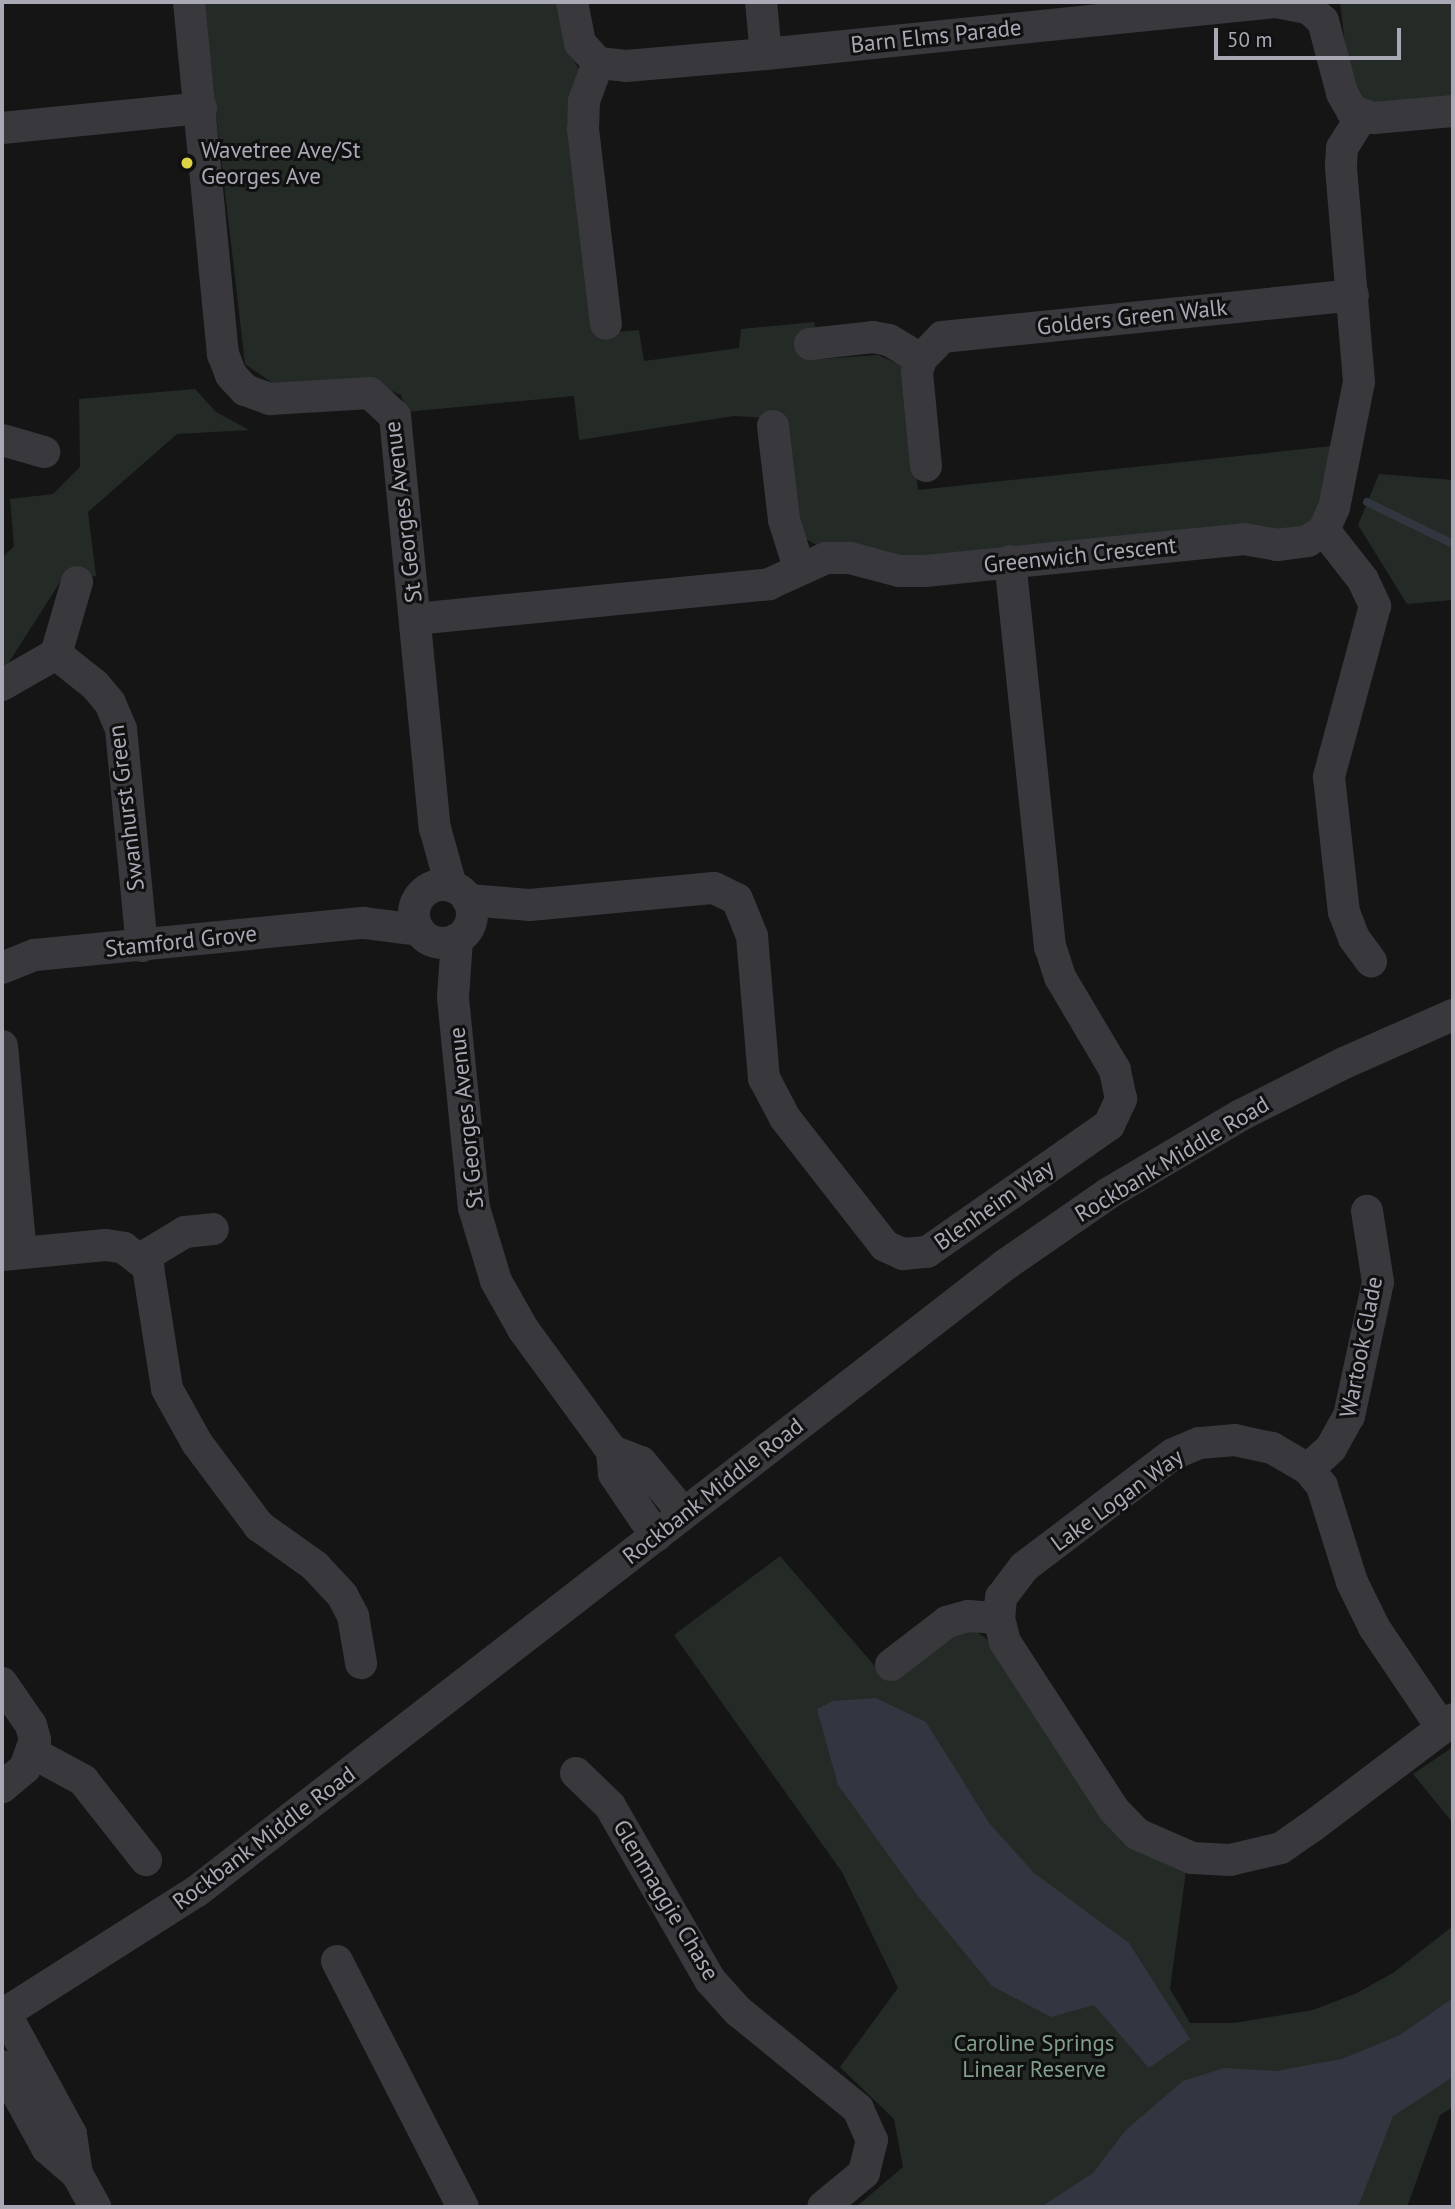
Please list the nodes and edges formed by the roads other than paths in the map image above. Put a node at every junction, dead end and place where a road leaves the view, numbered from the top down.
1 (189, 2) edge
2 (572, 2) edge
3 (761, 2) edge
4 (1275, 2) edge
5 (1309, 5) edge
6 (1055, 13) edge
7 (766, 54) junction
8 (598, 63) junction
9 (201, 108) junction
10 (1453, 111) edge
11 (1362, 116) junction
12 (2, 128) edge
13 (1353, 295) junction
14 (606, 324) dead end
15 (810, 344) dead end
16 (920, 359) junction
17 (773, 426) dead end
18 (2, 440) edge
19 (44, 452) dead end
20 (926, 466) dead end
21 (1324, 530) junction
22 (1010, 561) junction
23 (799, 568) junction
24 (76, 582) dead end
25 (415, 620) junction
26 (56, 654) junction
27 (2, 685) edge
28 (443, 914) junction
29 (142, 946) junction
30 (1371, 961) dead end
31 (2, 968) edge
32 (1453, 1015) edge
33 (2, 1046) edge
34 (1367, 1211) dead end
35 (213, 1229) dead end
36 (11, 1254) edge
37 (140, 1259) junction
38 (612, 1451) junction
39 (1308, 1469) junction
40 (684, 1514) junction
41 (656, 1536) junction
42 (999, 1618) junction
43 (361, 1663) dead end
44 (891, 1665) dead end
45 (2, 1683) edge
46 (1447, 1723) edge
47 (33, 1753) junction
48 (576, 1773) dead end
49 (2, 1787) edge
50 (146, 1860) dead end
51 (337, 1961) dead end
52 (3, 2014) edge
53 (2, 2066) edge
54 (77, 2174) junction
55 (95, 2207) edge
56 (463, 2207) edge
57 (822, 2207) edge

1 - 9 street, St Georges Avenue
2 - 8 street
3 - 7 street
4 - 5 street, Barn Elms Parade
4 - 6 street, Barn Elms Parade
5 - 11 street, Barn Elms Parade
6 - 7 street, Barn Elms Parade
7 - 8 street, Barn Elms Parade
8 - 14 street
9 - 12 street
9 - 25 street, St Georges Avenue
10 - 11 street
11 - 13 street
13 - 16 street, Golders Green Walk
13 - 21 street
15 - 16 street
16 - 20 street
17 - 23 street
18 - 19 street
21 - 22 street, Greenwich Crescent
21 - 30 street
22 - 23 street, Greenwich Crescent
22 - 28 street, Blenheim Way
23 - 25 street, Greenwich Crescent
24 - 26 street
25 - 28 street, St Georges Avenue
26 - 27 street
26 - 29 street, Swanhurst Green
28 - 29 street, Stamford Grove
28 - 38 street, St Georges Avenue
29 - 31 street, Stamford Grove
32 - 40 street, Rockbank Middle Road
33 - 36 street
34 - 39 street, Wartook Glade
35 - 37 street
36 - 37 street
37 - 43 street
38 - 40 street, St Georges Avenue
38 - 41 street, St Georges Avenue
39 - 42 street, Lake Logan Way
39 - 46 street, Lake Logan Way
40 - 41 street, Rockbank Middle Road
41 - 52 street, Rockbank Middle Road
42 - 44 street
42 - 46 street, Lake Logan Way
45 - 47 street
47 - 49 street
47 - 50 street
48 - 57 street, Glenmaggie Chase
51 - 56 street
52 - 54 street
53 - 54 street
54 - 55 street

